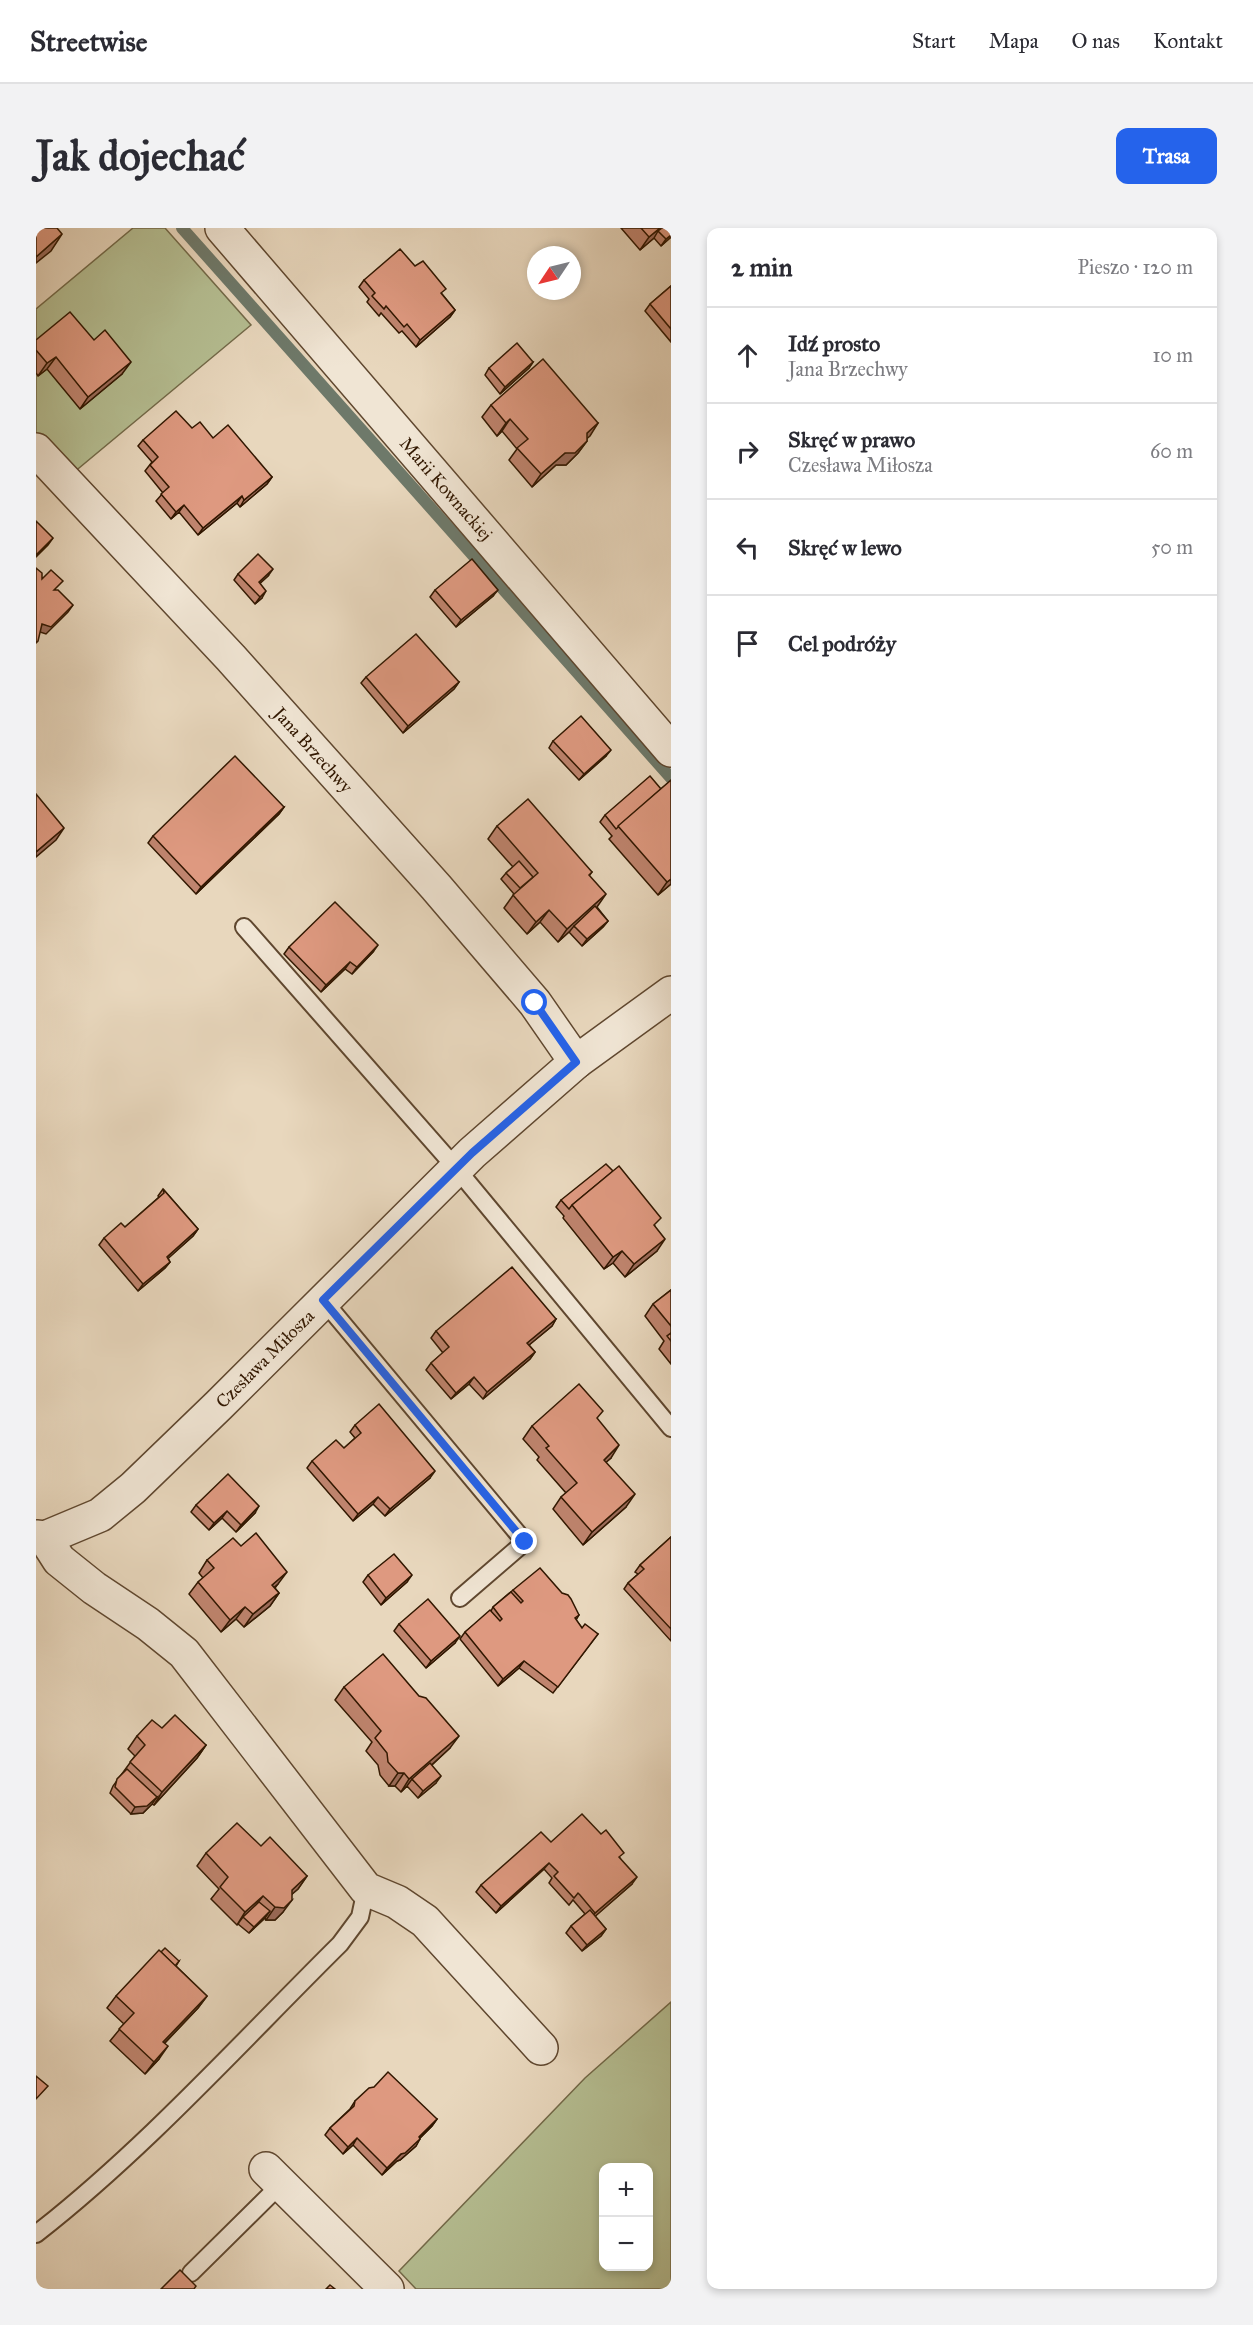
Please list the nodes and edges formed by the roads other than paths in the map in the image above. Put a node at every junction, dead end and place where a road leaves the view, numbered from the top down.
1 (222, 228) edge
2 (36, 450) edge
3 (671, 750) edge
4 (244, 927) dead end
5 (671, 993) edge
6 (576, 1062) junction
7 (456, 1168) junction
8 (323, 1300) junction
9 (671, 1428) edge
10 (40, 1537) edge
11 (460, 1598) dead end
12 (366, 1888) junction
13 (541, 2048) dead end
14 (274, 2176) joint
15 (36, 2234) edge
16 (191, 2273) dead end
17 (387, 2289) edge

1 - 3 street, Marii Kownackiej
2 - 6 street, Jana Brzechwy
4 - 7 lane
5 - 6 street, Czesława Miłosza
6 - 7 street, Czesława Miłosza
7 - 8 street, Czesława Miłosza
7 - 9 lane
8 - 10 street, Czesława Miłosza
8 - 11 lane
10 - 12 street
12 - 13 street
12 - 15 lane
14 - 16 lane
14 - 17 street

